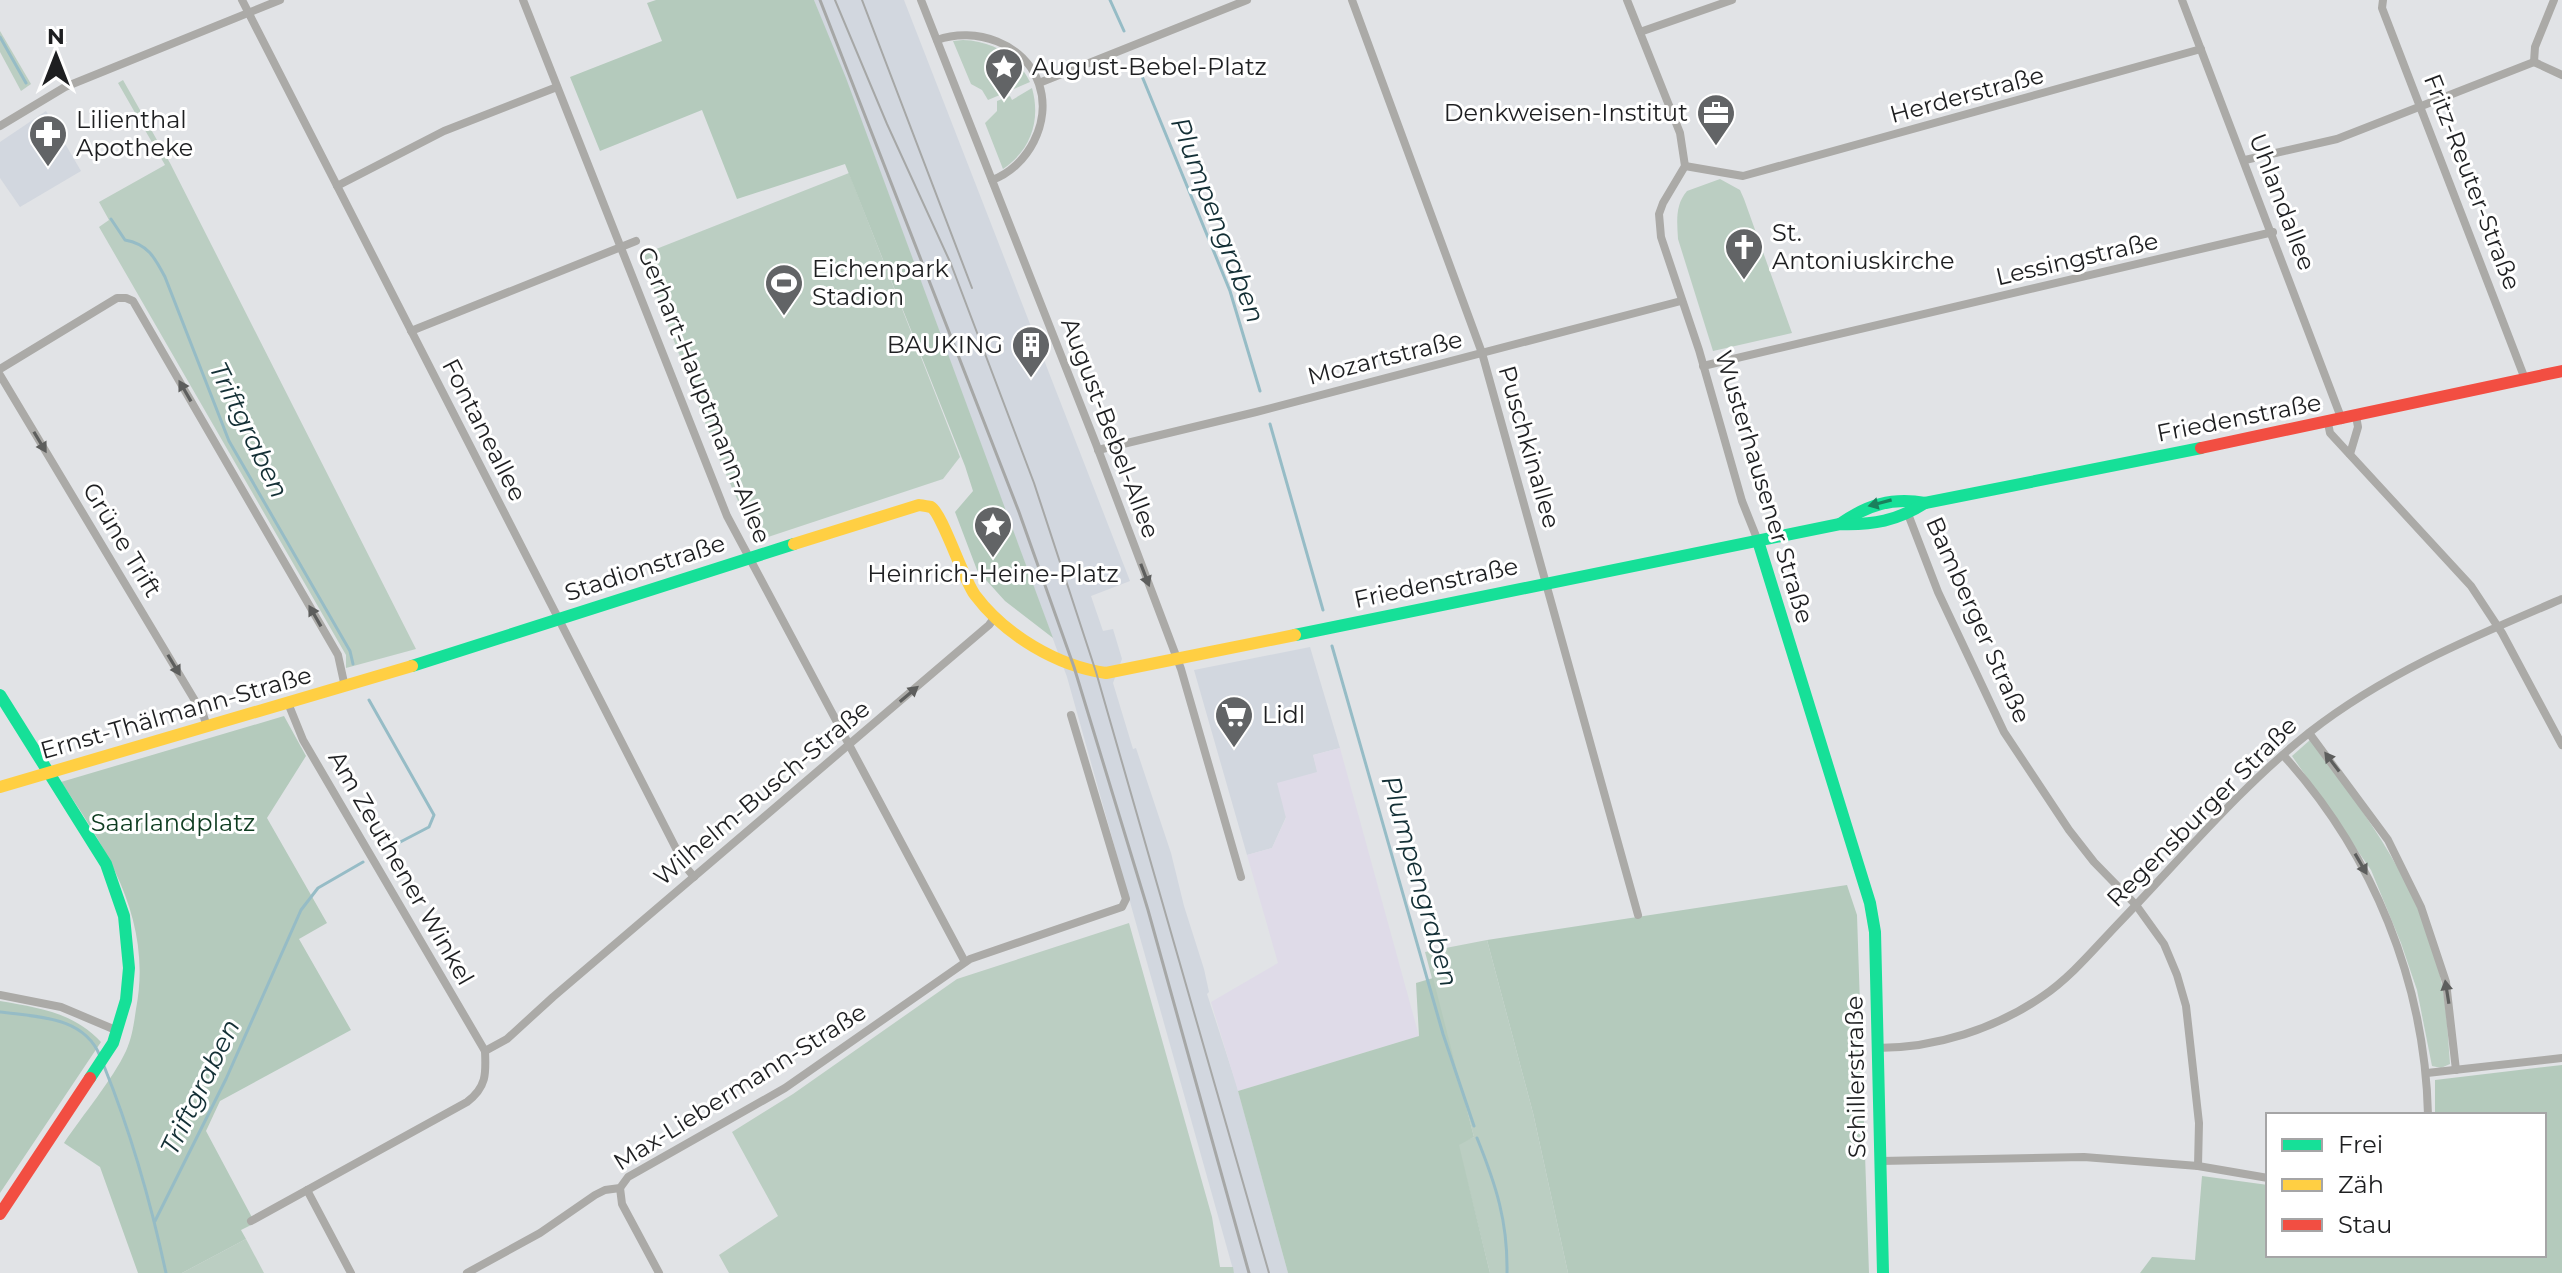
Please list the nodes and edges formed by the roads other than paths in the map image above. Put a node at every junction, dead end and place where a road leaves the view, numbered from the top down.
1 (242, 0) edge
2 (280, 0) edge
3 (523, 0) edge
4 (921, 0) edge
5 (1247, 0) edge
6 (1352, 0) edge
7 (1627, 0) edge
8 (1732, 0) edge
9 (2182, 0) edge
10 (2383, 0) edge
11 (2554, 0) edge
12 (248, 12) junction
13 (1640, 32) junction
14 (937, 40) junction
15 (2201, 49) junction
16 (2534, 62) junction
17 (2562, 75) edge
18 (1039, 83) junction
19 (557, 87) junction
20 (2421, 106) junction
21 (0, 126) edge
22 (2245, 160) junction
23 (1685, 166) junction
24 (992, 180) junction
25 (337, 186) junction
26 (2273, 232) junction
27 (636, 241) dead end
28 (621, 247) junction
29 (1681, 301) junction
30 (411, 331) junction
31 (1482, 353) junction
32 (1703, 366) junction
33 (0, 369) edge
34 (2562, 371) edge
35 (0, 375) edge
36 (2525, 379) junction
37 (2349, 418) junction
38 (2328, 423) junction
39 (1098, 450) junction
40 (2350, 454) junction
41 (1925, 503) junction
42 (1908, 514) junction
43 (939, 515) joint
44 (1840, 524) junction
45 (1758, 541) junction
46 (749, 559) junction
47 (1546, 582) junction
48 (2562, 599) edge
49 (995, 617) junction
50 (559, 619) junction
51 (2498, 626) junction
52 (1177, 659) junction
53 (363, 681) joint
54 (345, 687) junction
55 (0, 695) edge
56 (288, 703) junction
57 (1071, 715) dead end
58 (207, 727) junction
59 (2309, 733) junction
60 (850, 744) junction
61 (2562, 745) edge
62 (2283, 755) junction
63 (50, 773) junction
64 (0, 787) edge
65 (694, 877) junction
66 (1241, 877) dead end
67 (1863, 883) joint
68 (2136, 905) junction
69 (1638, 915) dead end
70 (965, 962) junction
71 (0, 995) edge
72 (118, 1031) junction
73 (1877, 1048) junction
74 (485, 1051) junction
75 (2562, 1058) edge
76 (2456, 1070) junction
77 (2427, 1073) junction
78 (2428, 1113) edge
79 (1880, 1161) junction
80 (2198, 1166) junction
81 (2266, 1178) edge
82 (620, 1188) junction
83 (307, 1190) junction
84 (0, 1214) edge
85 (251, 1221) dead end
86 (351, 1273) edge
87 (467, 1273) edge
88 (659, 1273) edge
89 (1883, 1273) edge

1 - 12 street, Fontaneallee
2 - 12 street
3 - 19 street, Gerhart-Hauptmann-Allee
4 - 14 street, August-Bebel-Allee
5 - 18 street
6 - 31 street, Puschkinallee
7 - 13 street
8 - 13 street
9 - 15 street, Uhlandallee
10 - 20 street, Fritz-Reuter-Straße
11 - 16 street
12 - 21 street
12 - 25 street, Fontaneallee
13 - 23 street
14 - 18 street
14 - 24 street, August-Bebel-Allee
15 - 22 street, Uhlandallee
15 - 23 street, Herderstraße
16 - 17 street
16 - 20 street
18 - 24 street
19 - 25 street
19 - 28 street, Gerhart-Hauptmann-Allee
20 - 22 street
20 - 36 street, Fritz-Reuter-Straße
22 - 26 street, Uhlandallee
23 - 29 street, Wusterhausener Straße
24 - 39 street, August-Bebel-Allee
25 - 30 street, Fontaneallee
26 - 32 street, Lessingstraße
26 - 37 street, Uhlandallee
27 - 28 street
28 - 30 street
28 - 46 street, Gerhart-Hauptmann-Allee
29 - 31 street, Mozartstraße
29 - 32 street, Wusterhausener Straße
30 - 50 street, Fontaneallee
31 - 39 street, Mozartstraße
31 - 47 street, Puschkinallee
32 - 45 street, Wusterhausener Straße
54 -> 33 street
34 - 36 street, Friedenstraße
35 -> 58 street, Grüne Trift
36 - 37 street, Friedenstraße
37 - 38 street, Friedenstraße
37 - 40 street
38 - 40 street
38 - 41 street, Friedenstraße
39 -> 52 street, August-Bebel-Allee
40 - 51 street
41 - 42 street, Friedenstraße
41 -> 44 street, Friedenstraße
42 - 44 street, Friedenstraße
42 - 68 street, Bamberger Straße
43 - 46 street, Stadionstraße
43 - 49 street, Friedenstraße
44 - 45 street, Friedenstraße
45 - 47 street, Friedenstraße
45 - 67 street, Wusterhausener Straße
46 - 50 street, Stadionstraße
46 - 60 street, Gerhart-Hauptmann-Allee
47 - 52 street, Friedenstraße
47 - 69 street, Puschkinallee
48 - 51 street, Regensburger Straße
49 - 52 street, Friedenstraße
60 -> 49 street, Wilhelm-Busch-Straße
50 - 53 street, Stadionstraße
50 - 65 street, Fontaneallee
51 - 59 street, Regensburger Straße
51 - 61 street
52 - 66 street, August-Bebel-Allee
53 - 54 street, Ernst-Thälmann-Straße
54 - 56 street, Ernst-Thälmann-Straße
55 - 63 street
56 - 58 street, Ernst-Thälmann-Straße
56 - 74 street, Am Zeuthener Winkel
57 - 70 street, Max-Liebermann-Straße
58 - 63 street, Ernst-Thälmann-Straße
59 - 62 street, Regensburger Straße
76 -> 59 street
60 - 65 street, Wilhelm-Busch-Straße
60 - 70 street, Gerhart-Hauptmann-Allee
62 - 68 street, Regensburger Straße
62 -> 77 street
63 - 64 street, Ernst-Thälmann-Straße
63 - 72 street
65 - 74 street, Wilhelm-Busch-Straße
67 - 73 street, Schillerstraße
68 - 73 street, Regensburger Straße
68 - 80 street, Bamberger Straße
70 - 82 street, Max-Liebermann-Straße
71 - 72 street
72 - 84 street
73 - 79 street, Schillerstraße
74 - 83 street
75 - 76 street
76 - 77 street
77 - 78 street
79 - 80 street
79 - 89 street, Schillerstraße
80 - 81 street
82 - 87 street, Max-Liebermann-Straße
82 - 88 street
83 - 85 street
83 - 86 street

